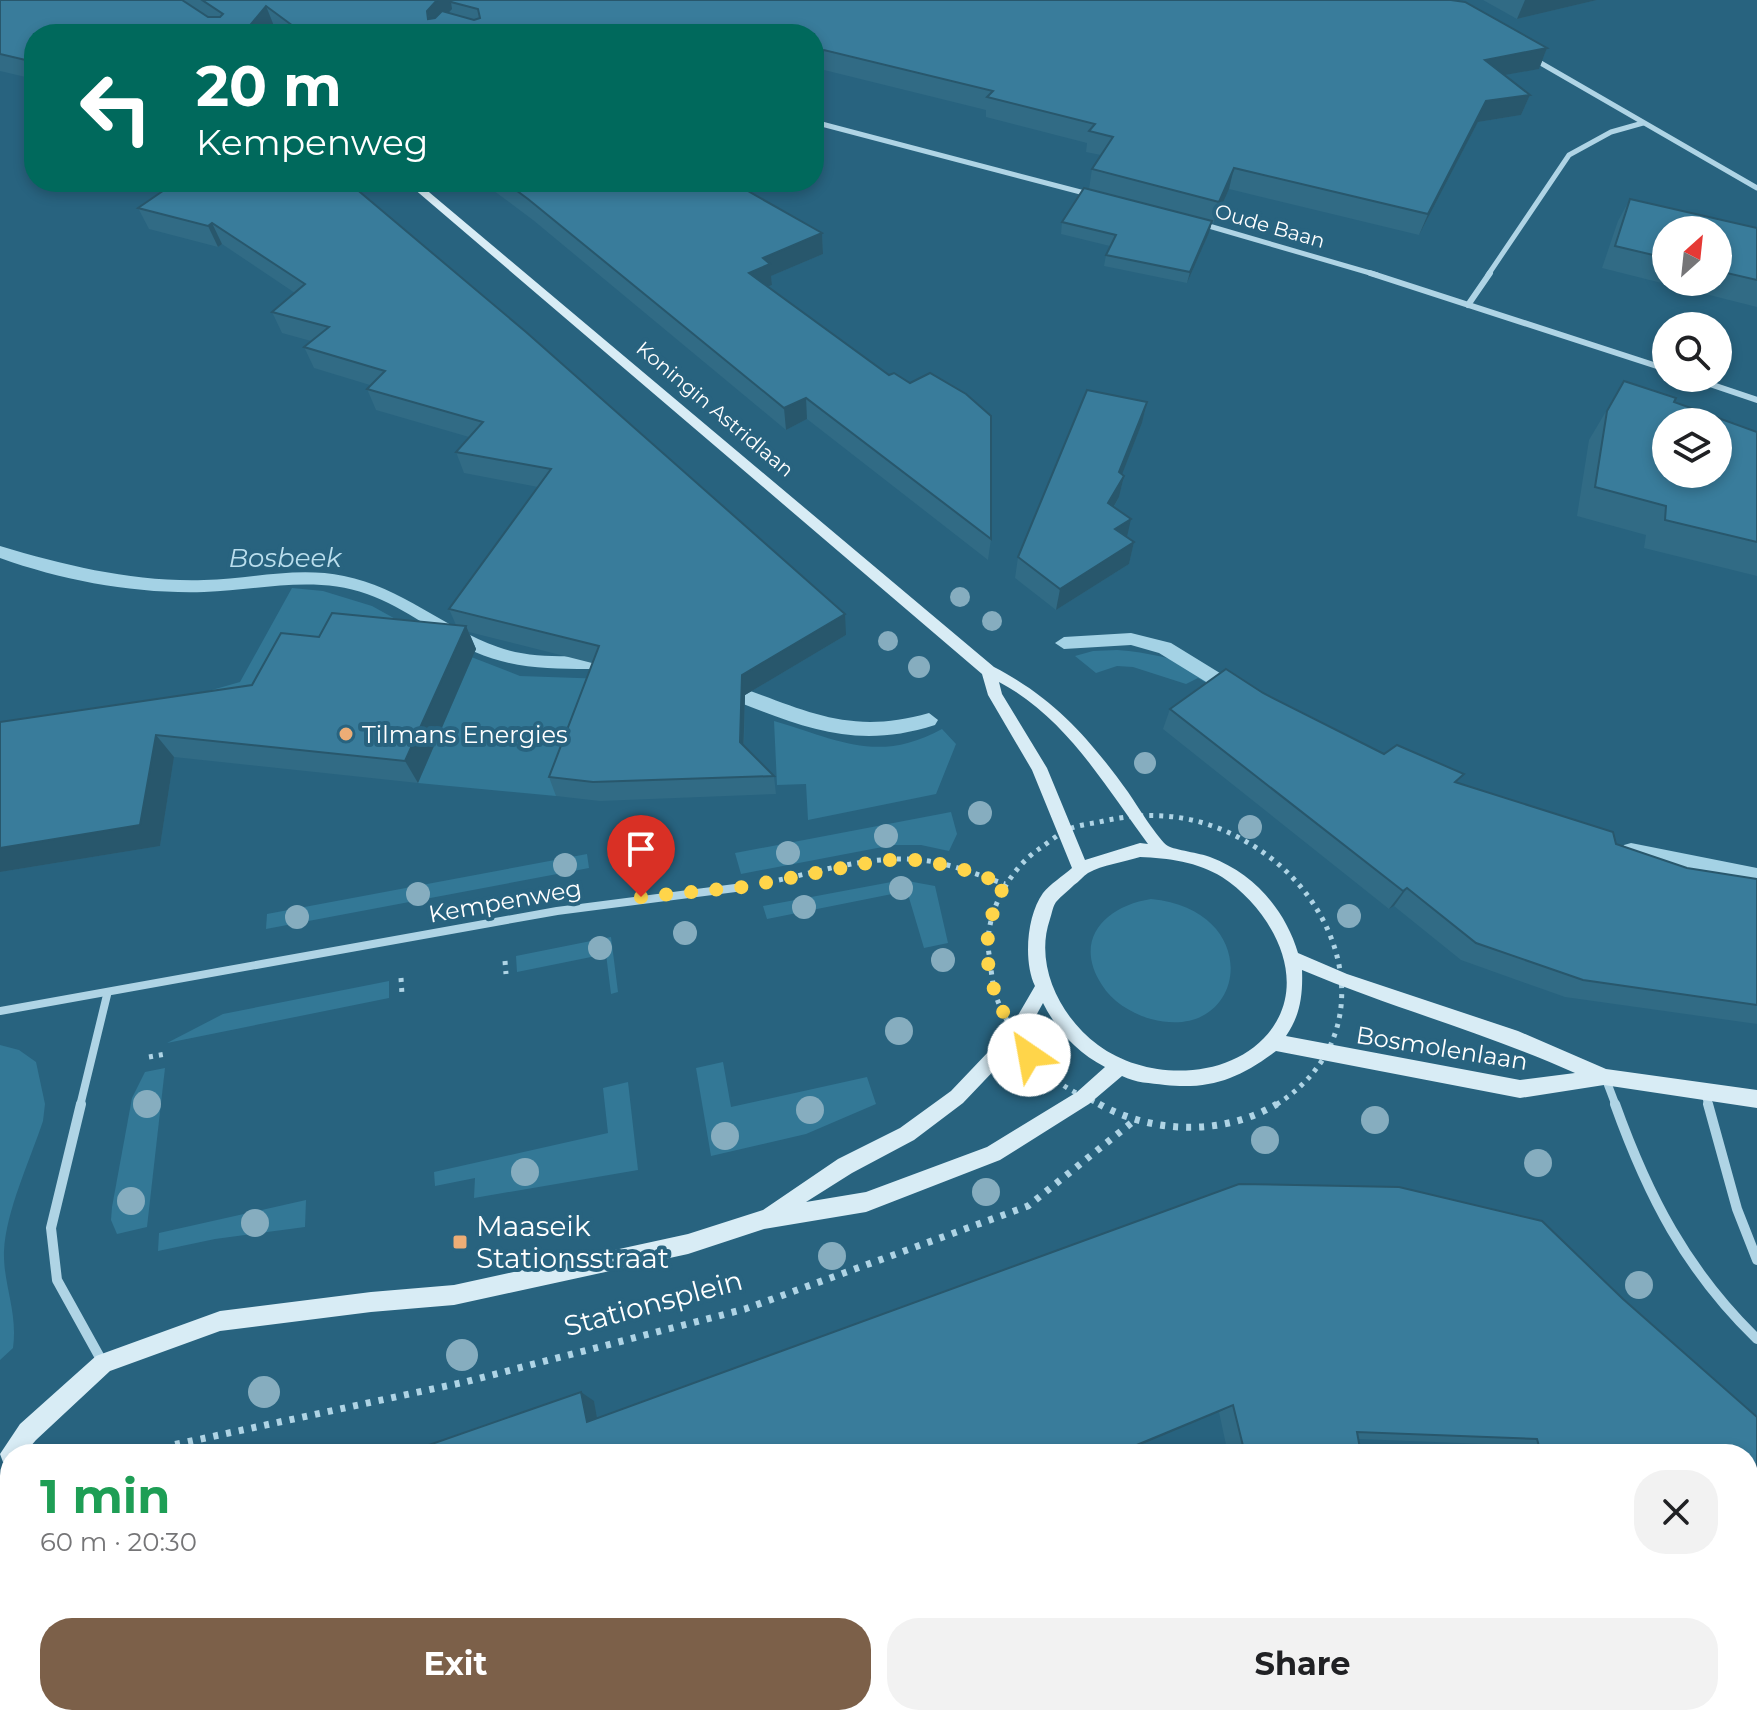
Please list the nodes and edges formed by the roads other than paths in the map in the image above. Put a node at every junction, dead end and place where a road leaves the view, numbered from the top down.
1 (1530, 56) edge
2 (1643, 123) junction
3 (824, 125) edge
4 (1757, 188) edge
5 (423, 192) edge
6 (1102, 198) edge
7 (1193, 221) edge
8 (1468, 305) junction
9 (1652, 364) edge
10 (1732, 392) edge
11 (1757, 400) edge
12 (989, 671) junction
13 (1163, 851) junction
14 (1080, 868) junction
15 (743, 887) road end
16 (1294, 959) junction
17 (1042, 989) junction
18 (107, 995) junction
19 (0, 1011) edge
20 (1273, 1042) junction
21 (1120, 1066) junction
22 (1605, 1077) junction
23 (1705, 1092) junction
24 (1757, 1099) edge
25 (764, 1219) junction
26 (1757, 1260) edge
27 (1757, 1339) edge
28 (103, 1363) junction
29 (19, 1444) edge

1 - 2 street
2 - 4 street
2 - 8 street
3 - 6 street
5 - 12 main road, Koningin Astridlaan
7 - 8 street, Oude Baan
8 - 9 street, Oude Baan
10 - 11 street
12 - 13 main road, Koningin Astridlaan
12 - 14 main road, Koningin Astridlaan
13 - 14 main road
13 - 16 main road
14 - 17 main road
15 - 18 street, Kempenweg
16 - 20 main road
16 - 22 main road, Bosmolenlaan
17 - 21 main road
17 - 25 main road, Stationsplein
18 - 19 street, Kempenweg
18 - 28 street
20 - 21 main road
20 - 22 main road, Bosmolenlaan
21 - 25 main road, Stationsplein
22 - 23 main road, Bosmolenlaan
22 - 27 street
23 - 24 main road, Bosmolenlaan
23 - 26 street
25 - 28 main road, Stationsplein
28 - 29 main road, Stationsplein

